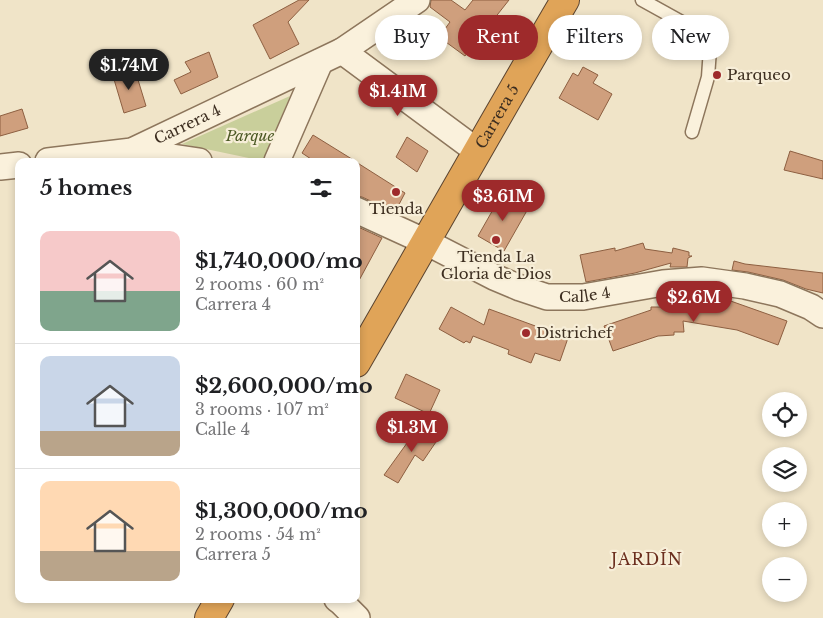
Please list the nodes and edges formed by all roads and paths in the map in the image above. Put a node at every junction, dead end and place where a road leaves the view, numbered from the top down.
1 (416, 0) edge
2 (565, 0) edge
3 (642, 0) edge
4 (342, 51) junction
5 (320, 62) junction
6 (692, 132) dead end
7 (477, 150) junction
8 (132, 151) junction
9 (73, 158) edge
10 (179, 158) edge
11 (278, 158) edge
12 (15, 165) edge
13 (0, 167) edge
14 (360, 212) edge
15 (426, 242) junction
16 (823, 315) edge
17 (360, 356) edge
18 (218, 603) edge
19 (342, 603) edge
20 (209, 618) edge
21 (357, 618) edge

1 - 4 street, Carrera 4
2 - 7 highway, Carrera 5
3 - 6 lane
4 - 5 street, Carrera 4
4 - 7 street
5 - 8 street, Carrera 4
5 - 11 street
7 - 15 highway, Carrera 5
8 - 9 street, Carrera 4
8 - 10 street
12 - 13 street
14 - 15 street, Calle 4
15 - 16 street, Calle 4
15 - 17 highway, Carrera 5
18 - 20 highway
19 - 21 street

